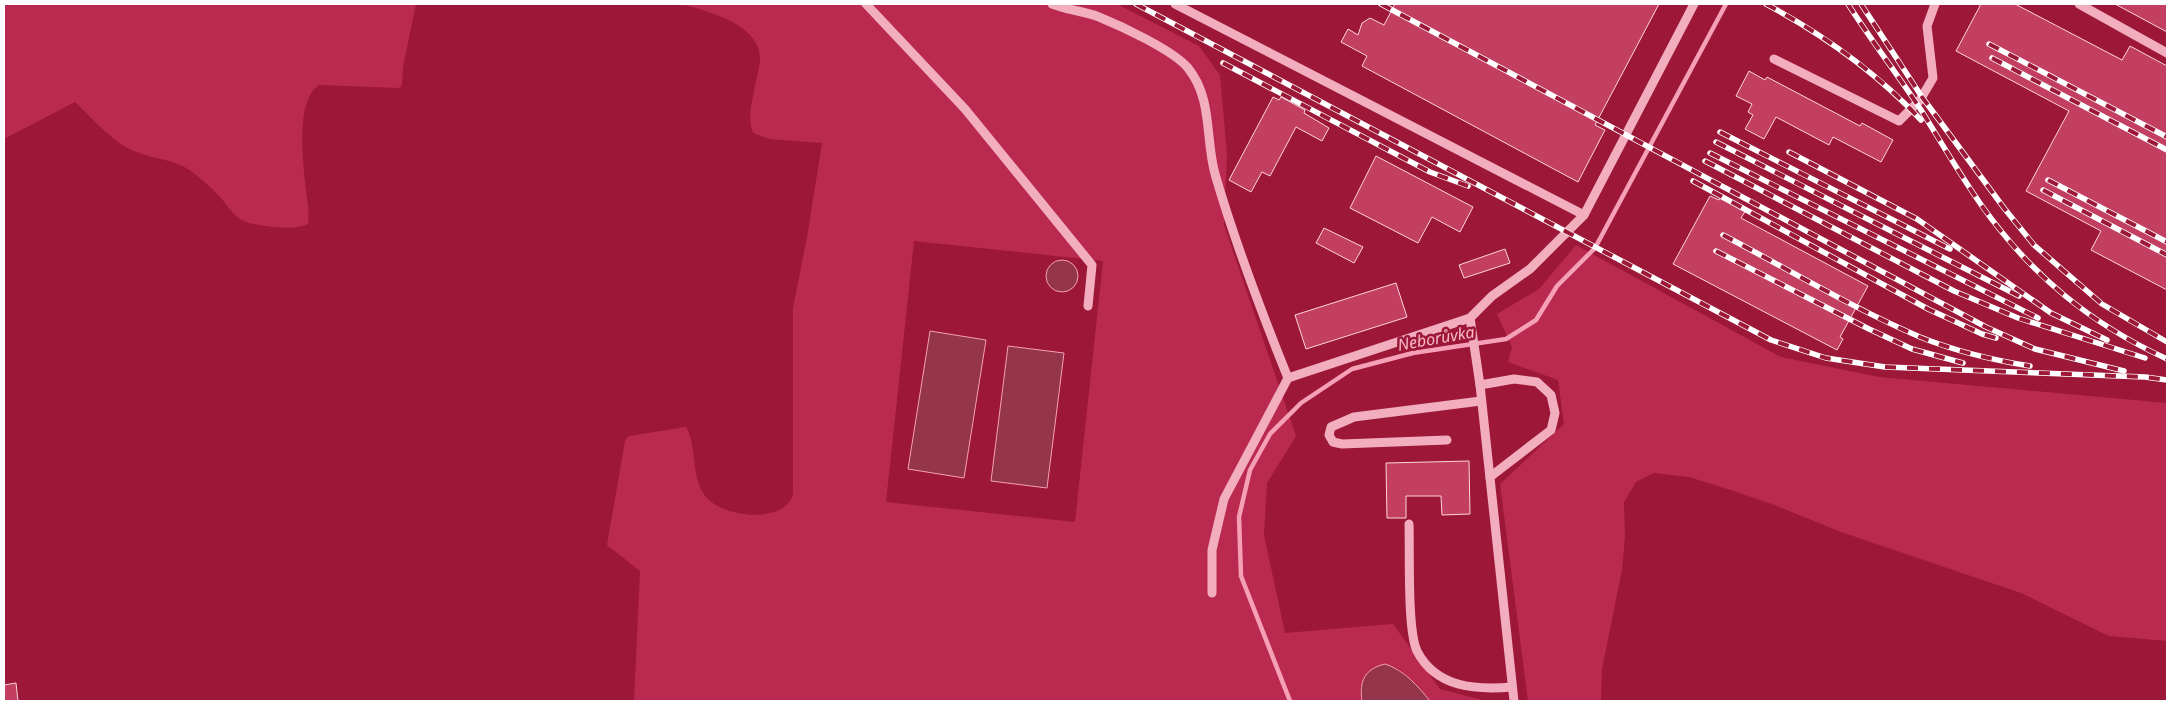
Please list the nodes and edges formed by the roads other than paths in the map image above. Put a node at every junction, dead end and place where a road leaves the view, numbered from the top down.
1 (866, 4) edge
2 (1052, 4) edge
3 (1175, 4) edge
4 (1694, 4) edge
5 (1935, 4) edge
6 (2079, 4) edge
7 (2167, 53) edge
8 (1774, 58) dead end
9 (1584, 215) junction
10 (1088, 306) dead end
11 (1471, 322) junction
12 (1288, 378) junction
13 (1480, 386) junction
14 (1481, 401) junction
15 (1447, 440) dead end
16 (1490, 478) junction
17 (1409, 524) dead end
18 (1212, 593) dead end
19 (1512, 687) junction
20 (1514, 701) edge

1 - 10 street
2 - 12 street
3 - 9 street
4 - 9 street
5 - 8 street
6 - 7 street
9 - 11 street
11 - 12 street
11 - 13 street
12 - 18 street
13 - 14 street
13 - 16 street
14 - 15 street
14 - 16 street
16 - 19 street
17 - 19 street
19 - 20 street

